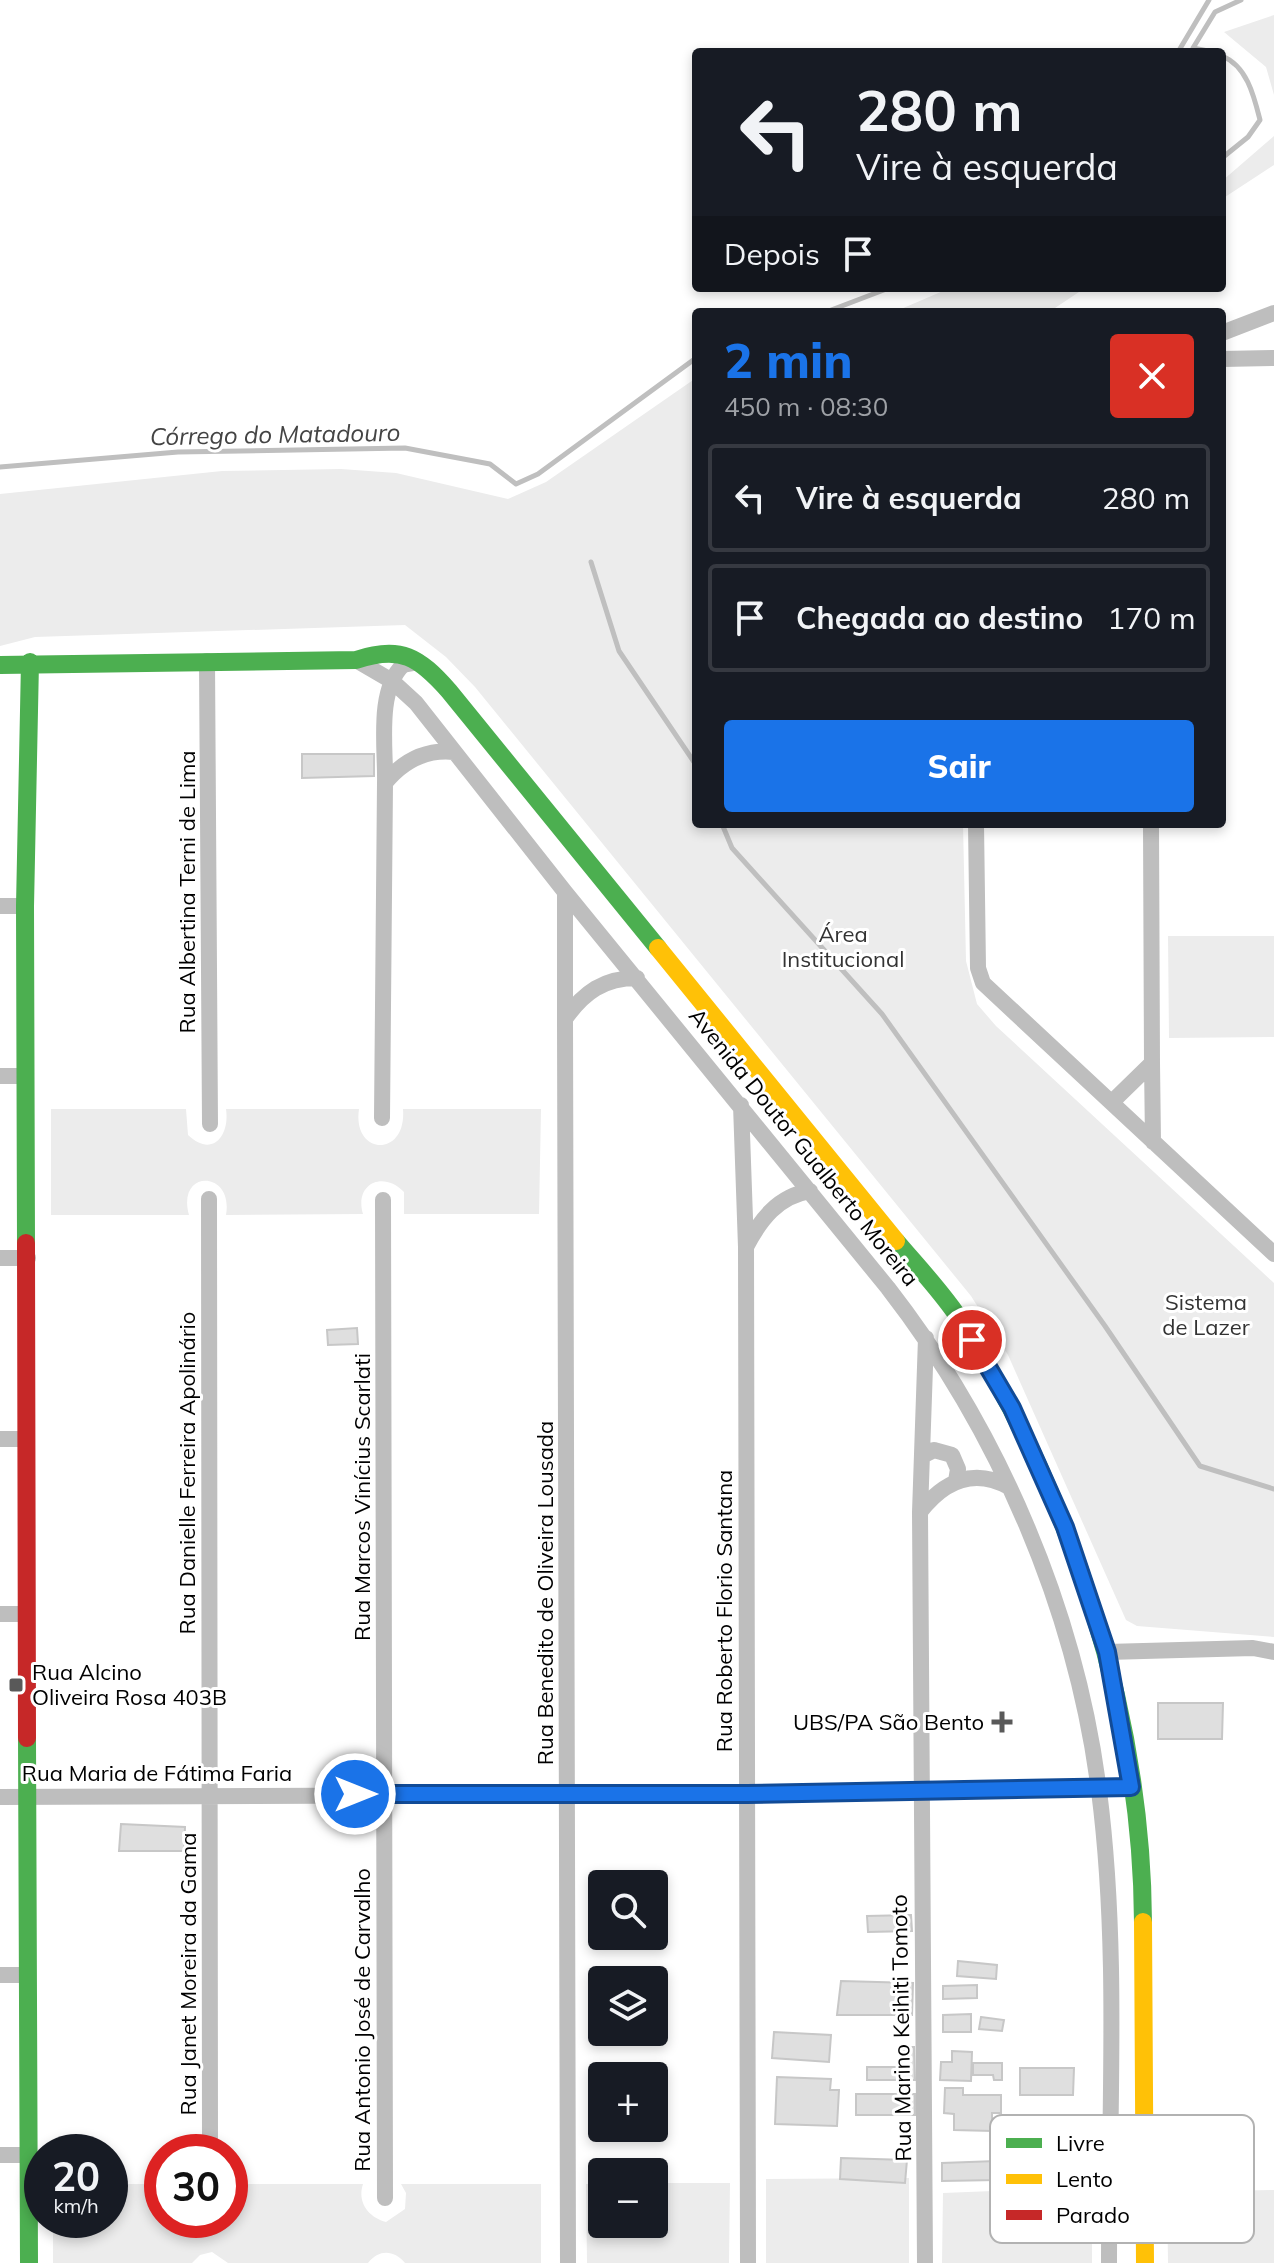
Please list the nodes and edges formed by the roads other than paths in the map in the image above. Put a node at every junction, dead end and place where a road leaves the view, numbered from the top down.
1 (1274, 313) edge
2 (1226, 331) edge
3 (1274, 358) edge
4 (1226, 359) edge
5 (381, 652) junction
6 (412, 657) junction
7 (356, 660) junction
8 (207, 661) junction
9 (30, 662) junction
10 (0, 665) edge
11 (373, 670) junction
12 (392, 681) junction
13 (454, 752) junction
14 (385, 783) junction
15 (976, 828) edge
16 (1151, 828) edge
17 (565, 892) junction
18 (0, 906) edge
19 (25, 906) junction
20 (637, 978) junction
21 (565, 1019) junction
22 (1152, 1063) junction
23 (0, 1076) edge
24 (26, 1076) junction
25 (1112, 1102) junction
26 (741, 1105) junction
27 (382, 1118) dead end
28 (210, 1124) dead end
29 (1153, 1142) junction
30 (810, 1191) junction
31 (209, 1199) dead end
32 (383, 1200) dead end
33 (746, 1247) junction
34 (1274, 1254) edge
35 (0, 1258) edge
36 (28, 1258) junction
37 (926, 1337) junction
38 (0, 1439) edge
39 (27, 1439) junction
40 (922, 1456) junction
41 (956, 1481) junction
42 (1009, 1487) junction
43 (920, 1512) junction
44 (0, 1614) edge
45 (26, 1614) junction
46 (1107, 1652) junction
47 (1274, 1652) edge
48 (1131, 1787) junction
49 (1099, 1789) junction
50 (921, 1792) junction
51 (384, 1793) junction
52 (567, 1793) junction
53 (747, 1794) junction
54 (210, 1795) junction
55 (0, 1797) edge
56 (27, 1797) junction
57 (0, 1975) edge
58 (26, 1975) junction
59 (1109, 2115) edge
60 (1144, 2115) edge
61 (27, 2134) edge
62 (210, 2134) edge
63 (0, 2155) edge
64 (24, 2155) edge
65 (385, 2198) dead end
66 (29, 2238) edge
67 (1109, 2243) edge
68 (1145, 2243) edge
69 (29, 2263) edge
70 (568, 2263) edge
71 (748, 2263) edge
72 (925, 2263) edge
73 (1109, 2263) edge
74 (1145, 2263) edge

1 - 2 street
3 - 4 street
5 - 6 street
5 - 7 street
5 - 11 street
6 - 12 street
6 - 46 street, Avenida Doutor Gualberto Moreira
7 - 8 street
7 - 11 street, Avenida Doutor Gualberto Moreira
8 - 9 street
8 - 28 street, Rua Albertina Terni de Lima
9 - 10 street
9 - 19 street
11 - 12 street, Avenida Doutor Gualberto Moreira
12 - 13 street, Avenida Doutor Gualberto Moreira
12 - 14 street
13 - 14 street
13 - 17 street, Avenida Doutor Gualberto Moreira
14 - 27 street
15 - 25 street
16 - 22 street
17 - 20 street, Avenida Doutor Gualberto Moreira
17 - 21 street, Rua Benedito de Oliveira Lousada
18 - 19 street
19 - 24 street
20 - 21 street
20 - 26 street, Avenida Doutor Gualberto Moreira
21 - 52 street, Rua Benedito de Oliveira Lousada
22 - 25 street
22 - 29 street
23 - 24 street
24 - 36 street
25 - 29 street
26 - 30 street, Avenida Doutor Gualberto Moreira
26 - 33 street, Rua Roberto Florio Santana
29 - 34 street
30 - 33 street
30 - 37 street, Avenida Doutor Gualberto Moreira
31 - 54 street, Rua Danielle Ferreira Apolinário
32 - 51 street, Rua Marcos Vinícius Scarlati
33 - 53 street, Rua Roberto Florio Santana
35 - 36 street
36 - 39 street
37 - 40 street, Rua Marino Keihiti Tomoto
37 - 42 street, Avenida Doutor Gualberto Moreira
38 - 39 street
39 - 45 street
40 - 41 street
40 - 43 street, Rua Marino Keihiti Tomoto
41 - 42 street
41 - 43 street
42 - 49 street, Avenida Doutor Gualberto Moreira
43 - 50 street, Rua Marino Keihiti Tomoto
44 - 45 street
45 - 56 street
46 - 47 street
46 - 48 street, Avenida Doutor Gualberto Moreira
48 - 49 street, Rua Maria de Fátima Faria
48 - 60 street, Avenida Doutor Gualberto Moreira
49 - 50 street, Rua Maria de Fátima Faria
49 - 59 street, Avenida Doutor Gualberto Moreira
50 - 53 street, Rua Maria de Fátima Faria
50 - 72 street, Rua Marino Keihiti Tomoto
51 - 52 street, Rua Maria de Fátima Faria
51 - 54 street, Rua Maria de Fátima Faria
51 - 65 street, Rua Antonio José de Carvalho
52 - 53 street, Rua Maria de Fátima Faria
52 - 70 street, Rua Benedito de Oliveira Lousada
53 - 71 street, Rua Roberto Florio Santana
54 - 56 street, Rua Maria de Fátima Faria
54 - 62 street, Rua Janet Moreira da Gama
55 - 56 street, Rua Maria de Fátima Faria
56 - 58 street
57 - 58 street
58 - 61 street
63 - 64 street
66 - 69 street
67 - 73 street, Avenida Doutor Gualberto Moreira
68 - 74 street, Avenida Doutor Gualberto Moreira

